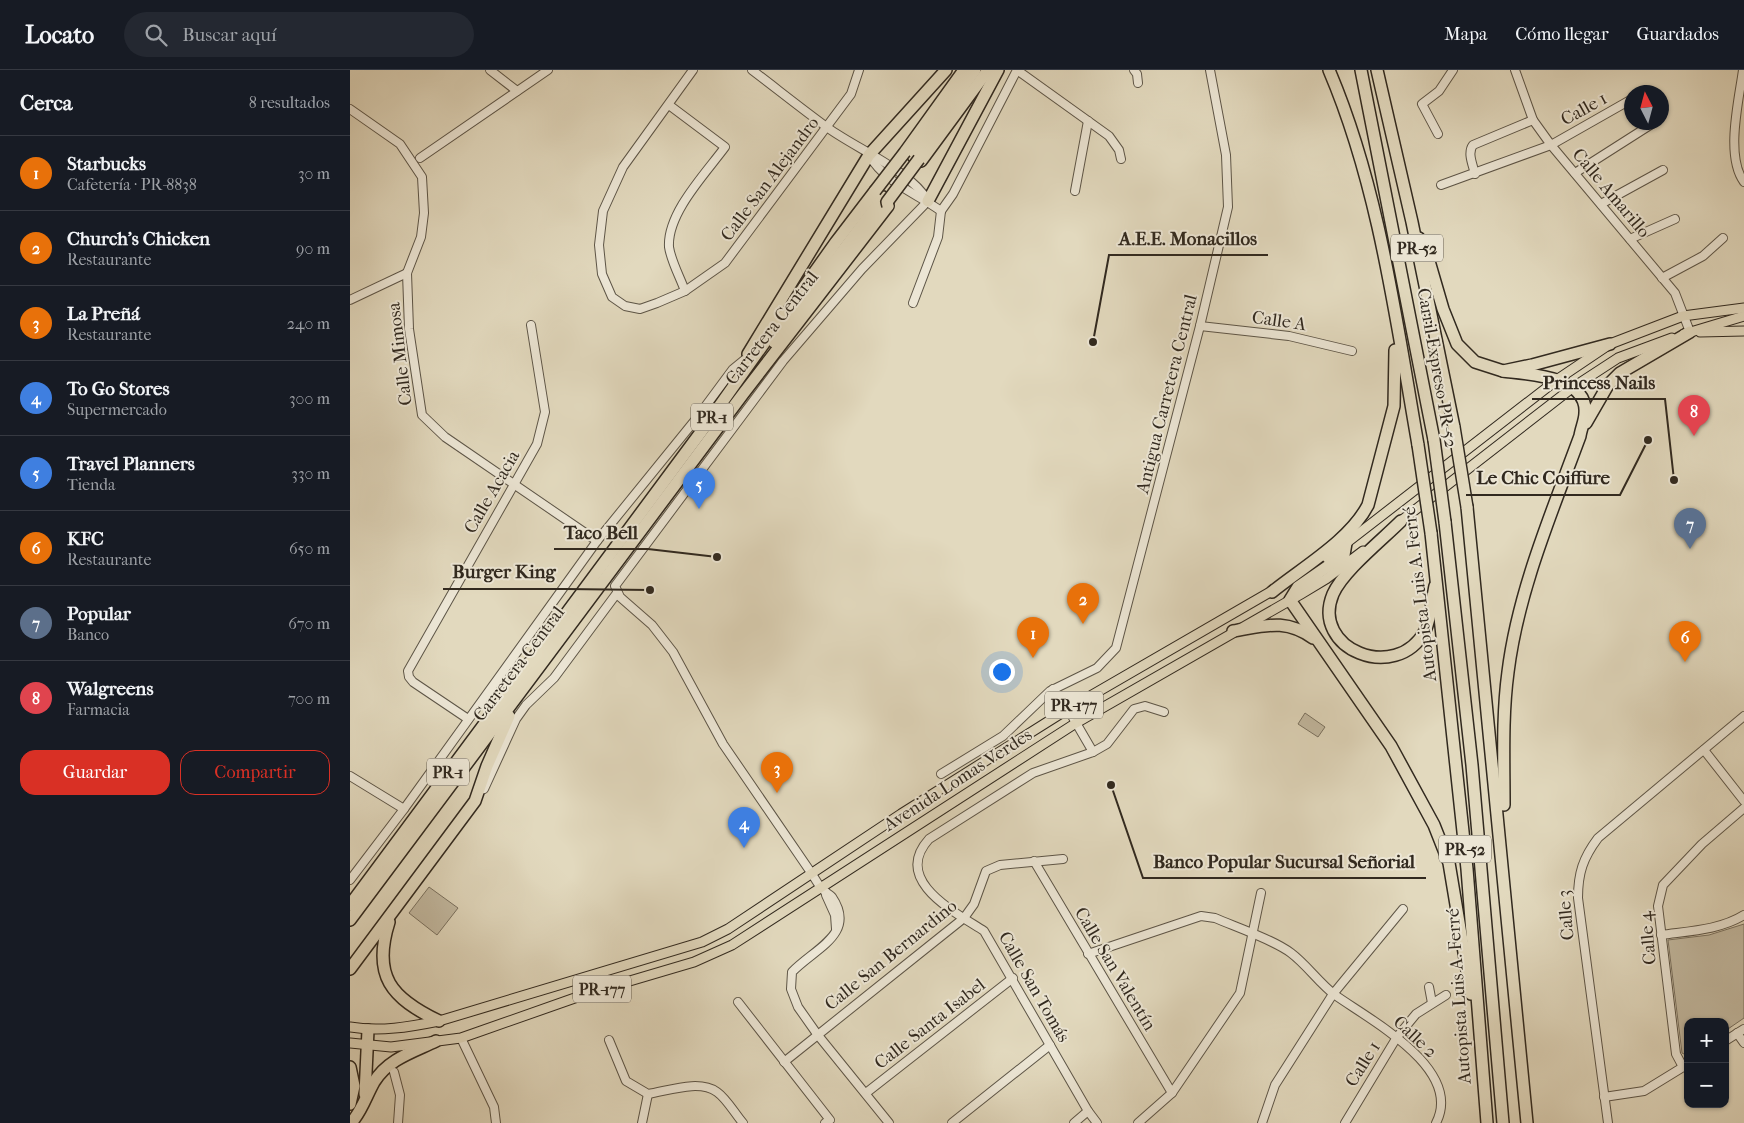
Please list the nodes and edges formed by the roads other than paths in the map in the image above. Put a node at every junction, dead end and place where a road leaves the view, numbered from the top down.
1 (490, 70) edge
2 (548, 70) edge
3 (694, 70) edge
4 (752, 70) edge
5 (859, 70) edge
6 (946, 70) edge
7 (964, 70) edge
8 (977, 70) edge
9 (988, 70) edge
10 (998, 70) edge
11 (1134, 70) edge
12 (1210, 70) edge
13 (1329, 70) edge
14 (1362, 70) edge
15 (1377, 70) edge
16 (1452, 70) edge
17 (1515, 70) edge
18 (1743, 70) edge
19 (1138, 83) dead end
20 (517, 91) junction
21 (1624, 103) edge
22 (669, 105) junction
23 (350, 109) edge
24 (1533, 120) junction
25 (1088, 122) junction
26 (828, 128) junction
27 (1642, 130) edge
28 (1438, 134) dead end
29 (400, 144) junction
30 (1550, 145) junction
31 (869, 155) junction
32 (914, 157) junction
33 (420, 158) junction
34 (1121, 159) dead end
35 (1663, 170) dead end
36 (1574, 173) junction
37 (1475, 174) junction
38 (422, 178) junction
39 (1744, 182) edge
40 (1441, 185) dead end
41 (1075, 191) dead end
42 (882, 198) junction
43 (928, 201) junction
44 (1601, 204) junction
45 (941, 211) junction
46 (1675, 218) dead end
47 (1412, 222) junction
48 (1723, 238) dead end
49 (1630, 239) junction
50 (407, 273) junction
51 (1662, 278) junction
52 (685, 291) junction
53 (1390, 291) junction
54 (350, 300) edge
55 (914, 304) dead end
56 (1744, 308) edge
57 (1683, 316) junction
58 (1744, 316) edge
59 (531, 325) dead end
60 (1200, 326) junction
61 (1744, 331) edge
62 (1690, 332) junction
63 (1610, 344) junction
64 (1352, 350) dead end
65 (744, 360) junction
66 (1502, 371) junction
67 (1558, 379) junction
68 (1572, 388) junction
69 (701, 432) junction
70 (1580, 436) junction
71 (513, 483) junction
72 (1401, 522) junction
73 (597, 541) junction
74 (1346, 543) junction
75 (1438, 575) junction
76 (616, 590) junction
77 (1272, 592) junction
78 (1290, 600) junction
79 (1233, 631) junction
80 (1319, 642) junction
81 (1052, 689) junction
82 (522, 690) junction
83 (1068, 709) junction
84 (1164, 712) dead end
85 (1744, 716) edge
86 (468, 719) junction
87 (1076, 722) junction
88 (1704, 750) junction
89 (1094, 752) junction
90 (941, 774) dead end
91 (350, 776) edge
92 (475, 800) junction
93 (1744, 801) edge
94 (1744, 808) edge
95 (404, 809) junction
96 (1501, 844) junction
97 (1064, 859) dead end
98 (1034, 861) junction
99 (812, 874) junction
100 (350, 880) edge
101 (824, 890) junction
102 (1262, 893) dead end
103 (350, 904) edge
104 (1403, 909) dead end
105 (391, 915) junction
106 (1744, 915) edge
107 (964, 918) junction
108 (350, 920) edge
109 (1252, 934) junction
110 (1661, 935) junction
111 (1088, 954) junction
112 (350, 969) edge
113 (1013, 978) junction
114 (1429, 987) dead end
115 (1333, 994) junction
116 (1446, 995) dead end
117 (738, 1002) dead end
118 (1432, 1003) junction
119 (439, 1022) junction
120 (350, 1028) edge
121 (368, 1030) junction
122 (1741, 1031) edge
123 (1479, 1033) junction
124 (817, 1034) junction
125 (1398, 1037) junction
126 (460, 1038) junction
127 (1729, 1038) edge
128 (609, 1040) dead end
129 (436, 1041) junction
130 (350, 1043) edge
131 (1744, 1043) edge
132 (1050, 1045) junction
133 (368, 1046) junction
134 (784, 1062) junction
135 (1684, 1065) edge
136 (350, 1067) edge
137 (1684, 1067) edge
138 (394, 1072) dead end
139 (866, 1093) junction
140 (1172, 1093) junction
141 (648, 1094) junction
142 (1604, 1097) junction
143 (366, 1101) junction
144 (350, 1104) edge
145 (1088, 1112) junction
146 (827, 1121) edge
147 (351, 1123) edge
148 (398, 1123) edge
149 (496, 1123) edge
150 (642, 1123) edge
151 (743, 1123) edge
152 (889, 1123) edge
153 (952, 1123) edge
154 (1074, 1123) edge
155 (1097, 1123) edge
156 (1138, 1123) edge
157 (1262, 1123) edge
158 (1345, 1123) edge
159 (1436, 1123) edge
160 (1487, 1123) edge
161 (1503, 1123) edge
162 (1527, 1123) edge
163 (1608, 1123) edge

1 - 20 street
2 - 20 street
3 - 22 street, Calle San Alejandro
4 - 26 street
5 - 26 street, Calle San Alejandro
6 - 31 highway
7 - 32 highway, Carretera Central / PR-1
8 - 32 highway
9 - 32 highway, Carretera Central / PR-1
10 - 43 highway
11 - 19 street
12 - 60 street, Antigua Carretera Central
13 - 53 highway, Autopista Luis A. Ferré / PR-52
14 - 161 highway, Carril Expreso PR-52, bridge
15 - 47 highway, PR-52
16 - 28 street
17 - 24 street, Calle Amarillo
18 - 39 street
20 - 33 street
21 - 30 street, Calle 1
22 - 52 street
22 - 52 street, Calle San Alejandro
23 - 29 street, Calle Mimosa
24 - 30 street, Calle Amarillo
24 - 37 street
25 - 34 street
25 - 41 street
25 - 45 street
26 - 31 street
26 - 52 street, Calle San Alejandro
27 - 36 street
29 - 33 street
29 - 38 street, Calle Mimosa
30 - 36 street, Calle Amarillo
30 - 37 street, Calle 1
31 - 43 street
31 - 65 highway
32 - 42 highway, Carretera Central / PR-1, bridge
32 - 42 highway, Carretera Central / PR-1, bridge
33 - 38 street
35 - 44 street
36 - 44 street, Calle Amarillo
37 - 40 street, Calle 1
38 - 50 street, Calle Mimosa
42 - 69 highway, Carretera Central / PR-1
42 - 82 highway, Carretera Central / PR-1
43 - 45 street
43 - 76 street
44 - 49 street, Calle Amarillo
45 - 55 street
46 - 49 street
47 - 66 highway
47 - 96 highway, PR-52, bridge
48 - 51 street
49 - 51 street, Calle Amarillo
50 - 54 street
50 - 71 street, Calle Mimosa
51 - 57 street, Calle Amarillo
53 - 75 highway, Autopista Luis A. Ferré / PR-52, bridge
53 - 77 highway
56 - 57 main road, Avenida Lomas Verdes / PR-177
57 - 62 street, Calle Amarillo
57 - 63 main road, Avenida Lomas Verdes / PR-177
58 - 62 main road, Avenida Lomas Verdes / PR-177
59 - 71 street, Calle Acacia
60 - 64 street, Calle A
60 - 81 street, Antigua Carretera Central
61 - 62 main road
62 - 68 main road, Avenida Lomas Verdes / PR-177
62 - 70 highway
63 - 66 highway
63 - 67 main road, Avenida Lomas Verdes / PR-177
65 - 69 highway
65 - 73 street
66 - 67 highway
67 - 68 highway
67 - 74 main road, Avenida Lomas Verdes / PR-177
68 - 70 highway
68 - 72 main road, Avenida Lomas Verdes / PR-177
69 - 103 highway, Carretera Central / PR-1
70 - 96 highway
71 - 73 street, Calle Mimosa
71 - 86 street, Calle Acacia
72 - 75 highway
72 - 78 main road, Avenida Lomas Verdes / PR-177
73 - 86 street
74 - 77 main road, Avenida Lomas Verdes / PR-177
74 - 78 highway
75 - 123 highway, Autopista Luis A. Ferré / PR-52
76 - 92 street
76 - 99 street
77 - 83 main road, Avenida Lomas Verdes / PR-177
78 - 79 main road, Avenida Lomas Verdes / PR-177
78 - 80 highway
79 - 80 highway
79 - 87 main road, Avenida Lomas Verdes / PR-177
80 - 123 highway
81 - 83 street
81 - 90 street, Antigua Carretera Central
82 - 92 highway
82 - 108 highway, Carretera Central / PR-1
83 - 87 street
83 - 99 main road, Avenida Lomas Verdes / PR-177
84 - 89 street, Calle San Tomás
85 - 88 street, Calle 3
86 - 95 street
87 - 89 street
87 - 101 main road, Avenida Lomas Verdes / PR-177
88 - 93 street
88 - 142 street, Calle 3
89 - 107 street, Calle San Tomás
91 - 95 street
92 - 105 highway
94 - 110 street, Calle 4
95 - 100 street
96 - 162 highway, PR-52
97 - 98 street, Calle San Bernardino
98 - 107 street, Calle San Bernardino
98 - 111 street, Calle San Valentín
99 - 101 street
99 - 119 main road, Avenida Lomas Verdes / PR-177
101 - 124 street
101 - 126 main road, Avenida Lomas Verdes / PR-177
102 - 109 street
104 - 115 street
105 - 112 highway
105 - 119 highway
106 - 110 street
107 - 113 street, Calle San Tomás
107 - 124 street, Calle San Bernardino
109 - 111 street
109 - 115 street, Calle 2
109 - 140 street
110 - 135 street, Calle 4
111 - 140 street, Calle San Valentín
113 - 132 street, Calle San Tomás
113 - 139 street, Calle Santa Isabel
114 - 118 street
115 - 125 street, Calle 2
115 - 157 street
116 - 118 street, Calle 1
117 - 134 street
118 - 125 street, Calle 1
119 - 121 main road, Avenida Lomas Verdes / PR-177
120 - 121 main road, Avenida Lomas Verdes / PR-177
121 - 133 highway
122 - 127 street
122 - 131 street
123 - 160 highway, Autopista Luis A. Ferré / PR-52
124 - 134 street, Calle San Bernardino
124 - 139 street
125 - 158 street, Calle 1
125 - 159 street, Calle 2
126 - 129 main road, Avenida Lomas Verdes / PR-177
126 - 149 street
128 - 141 street
129 - 133 main road, Avenida Lomas Verdes / PR-177
129 - 143 highway
130 - 133 main road, Avenida Lomas Verdes / PR-177
132 - 145 street, Calle San Tomás
132 - 153 street
133 - 143 highway
134 - 146 street
136 - 144 highway
137 - 142 street
138 - 148 street
139 - 152 street
140 - 156 street
141 - 150 street
141 - 151 street
142 - 163 street, Calle 3
143 - 147 highway
145 - 154 street
145 - 155 street, Calle San Tomás

